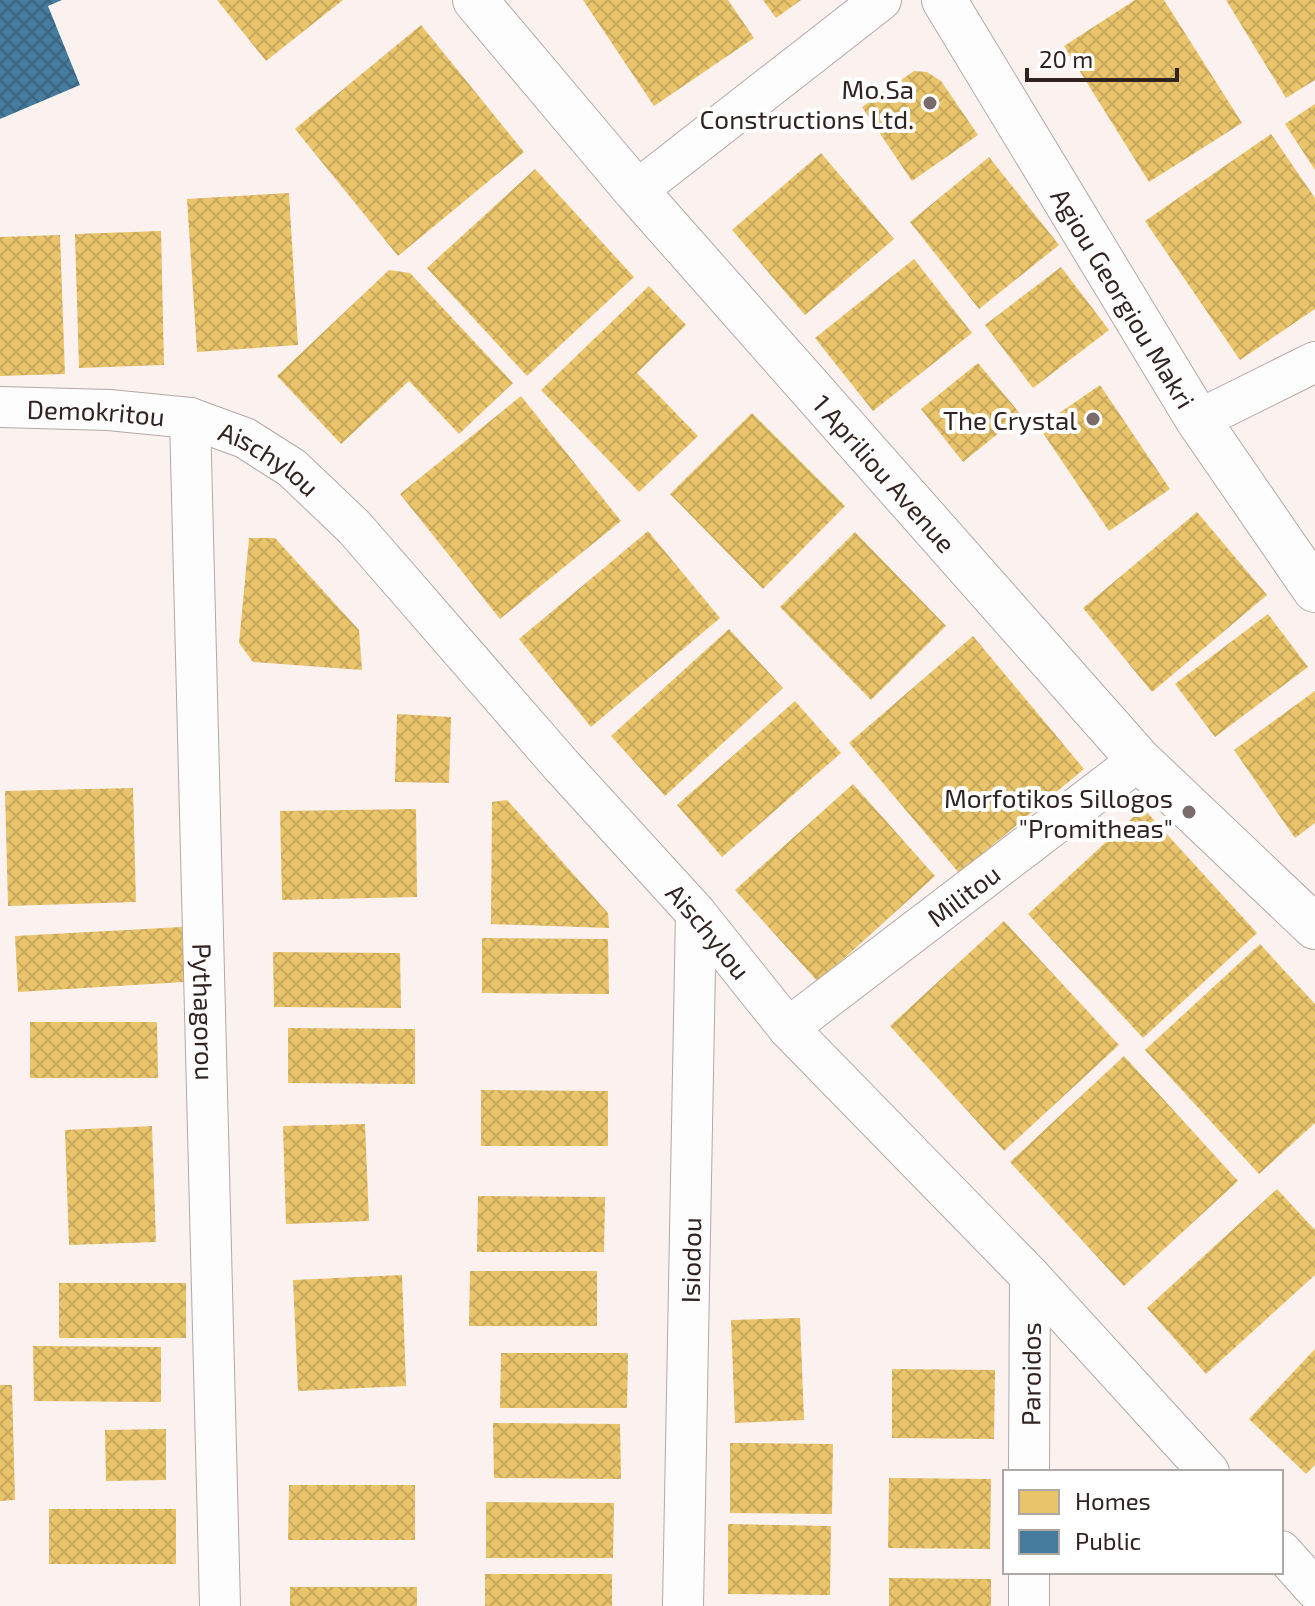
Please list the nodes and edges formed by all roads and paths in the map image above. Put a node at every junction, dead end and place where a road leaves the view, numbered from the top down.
1 (475, 0) edge
2 (881, 0) edge
3 (944, 0) edge
4 (636, 191) junction
5 (1315, 362) edge
6 (0, 407) edge
7 (190, 418) junction
8 (1198, 420) junction
9 (1315, 590) edge
10 (1139, 760) junction
11 (696, 913) junction
12 (1315, 927) edge
13 (788, 1028) junction
14 (1030, 1276) junction
15 (1029, 1470) edge
16 (1207, 1470) edge
17 (1283, 1553) edge
18 (1029, 1574) edge
19 (1315, 1589) edge
20 (220, 1606) edge
21 (683, 1606) edge
22 (1029, 1606) edge

1 - 4 main road, 1 Apriliou Avenue
2 - 4 street
3 - 8 main road, Agiou Georgiou Makri
4 - 10 main road, 1 Apriliou Avenue
5 - 8 street
6 - 7 street, Demokritou
7 - 11 street, Aischylou
7 - 20 street, Pythagorou
8 - 9 main road, Agiou Georgiou Makri
10 - 12 main road, 1 Apriliou Avenue
10 - 13 street, Militou
11 - 13 street, Aischylou
11 - 21 street, Isiodou
13 - 14 street, Aischylou
14 - 15 street, Paroidos
14 - 16 street, Aischylou
17 - 19 street
18 - 22 street

